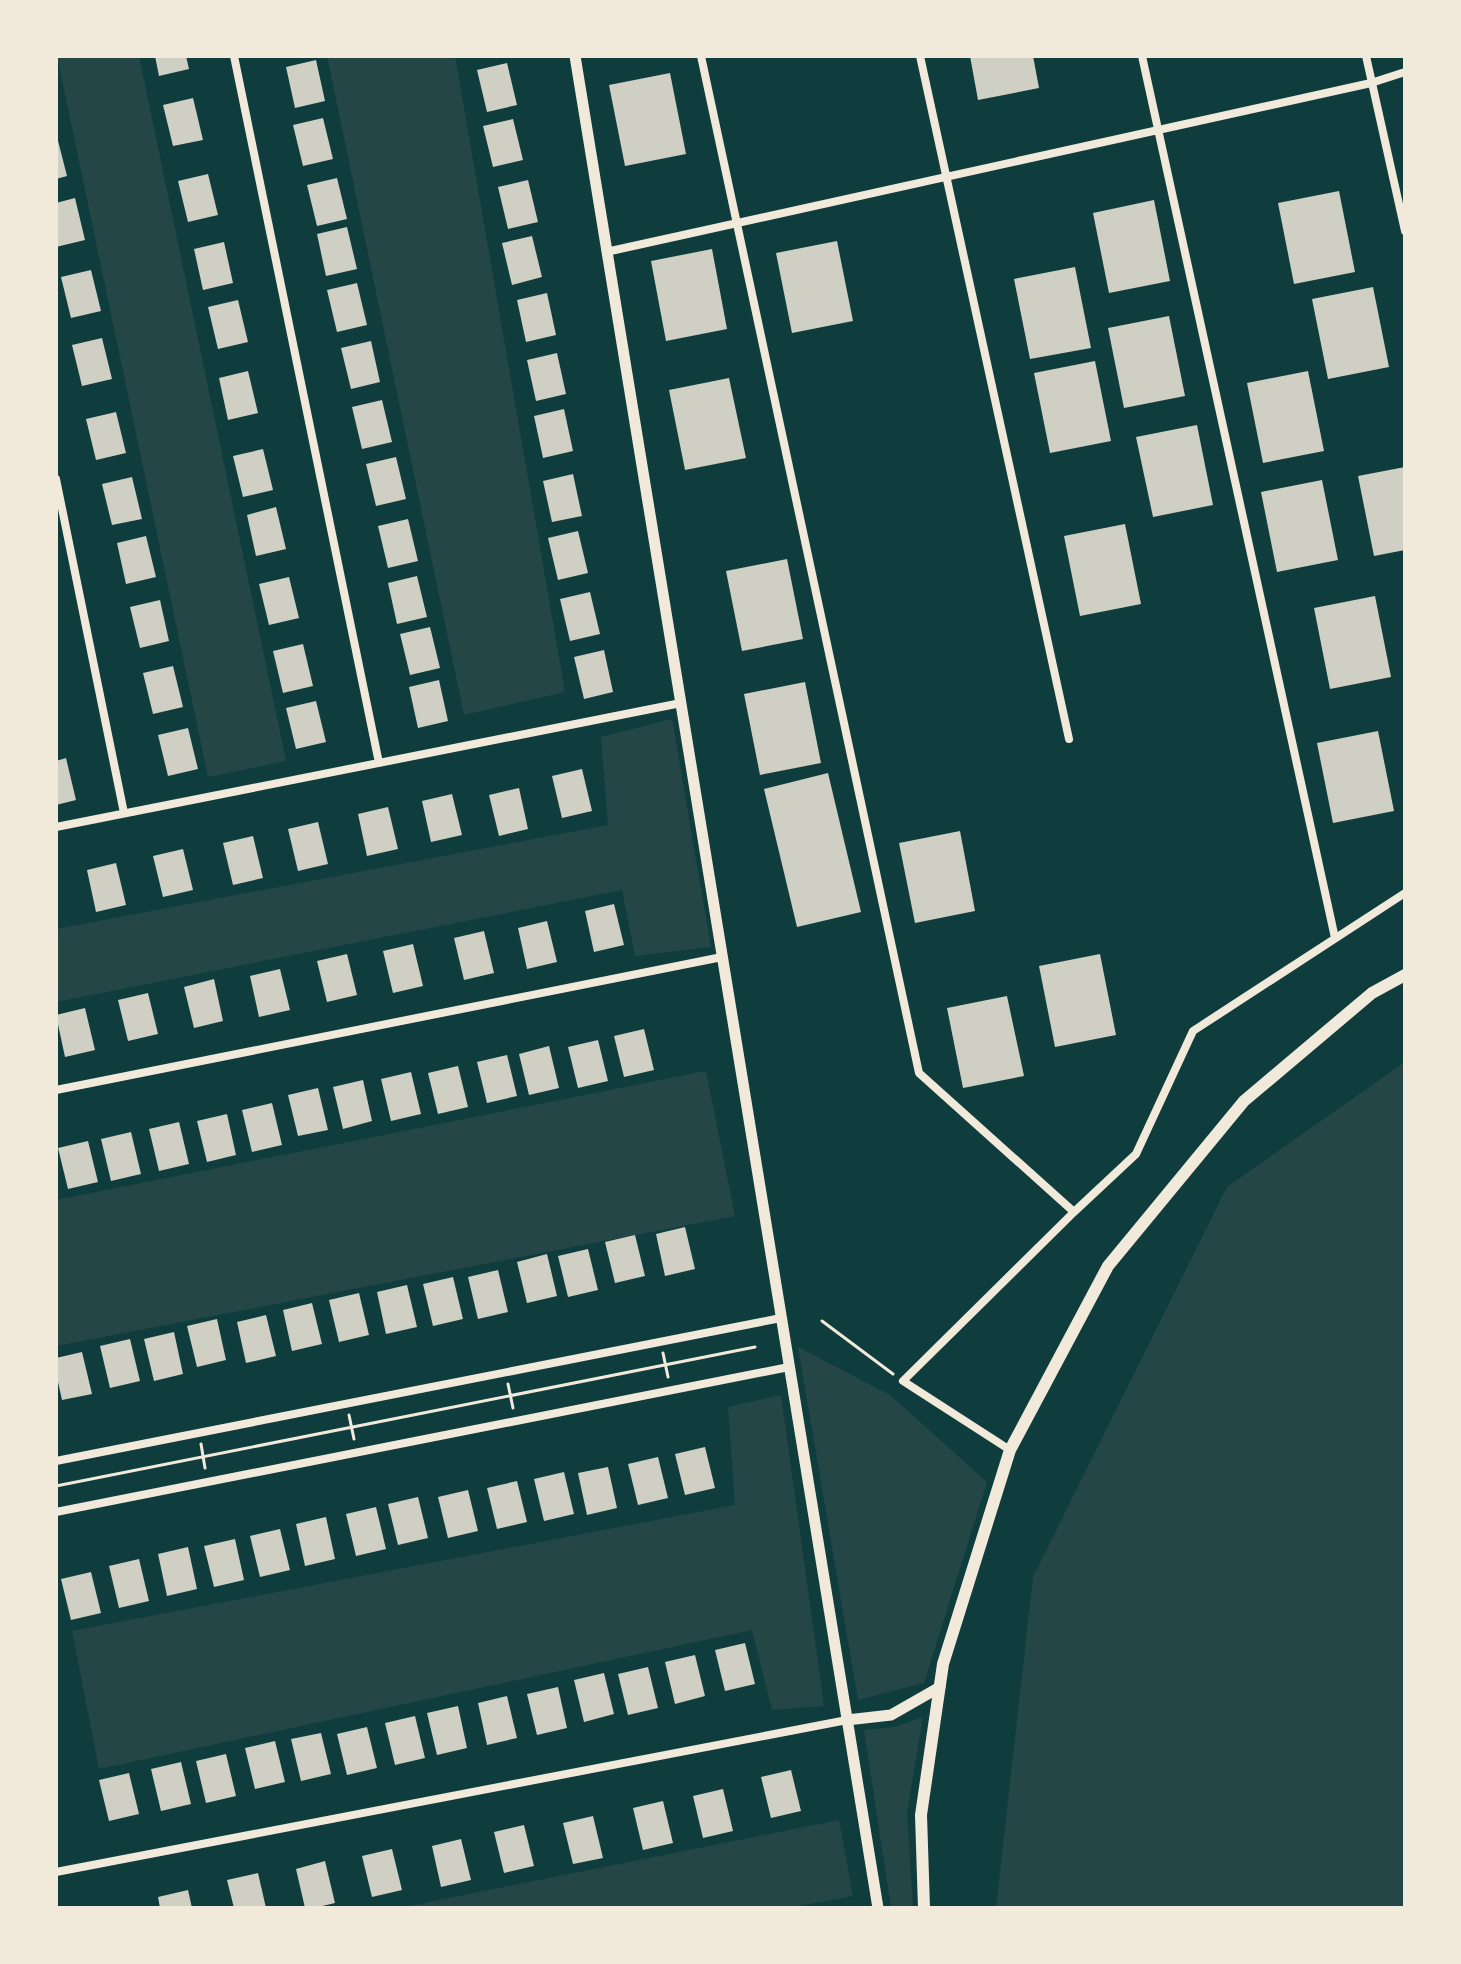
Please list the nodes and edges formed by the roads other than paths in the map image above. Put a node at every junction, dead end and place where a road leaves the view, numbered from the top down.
1 (234, 56) edge
2 (575, 56) edge
3 (701, 56) edge
4 (920, 56) edge
5 (1142, 56) edge
6 (1366, 56) edge
7 (1405, 72) edge
8 (1371, 83) junction
9 (1158, 131) junction
10 (947, 177) junction
11 (737, 223) junction
12 (1405, 231) edge
13 (606, 252) junction
14 (56, 479) edge
15 (681, 703) junction
16 (1069, 739) dead end
17 (379, 763) junction
18 (124, 813) junction
19 (56, 827) edge
20 (1405, 893) edge
21 (1335, 938) junction
22 (722, 957) junction
23 (1405, 975) edge
24 (56, 1090) edge
25 (1074, 1212) junction
26 (781, 1318) junction
27 (789, 1367) junction
28 (1010, 1450) junction
29 (56, 1461) edge
30 (56, 1512) edge
31 (940, 1687) junction
32 (847, 1720) junction
33 (56, 1872) edge
34 (878, 1908) edge
35 (924, 1908) edge

1 - 17 street
2 - 13 street
3 - 11 street
4 - 10 street
5 - 9 street
6 - 8 street
7 - 8 street
8 - 9 street
8 - 12 street
9 - 10 street
9 - 21 street
10 - 11 street
10 - 16 street
11 - 13 street
11 - 25 street
13 - 15 street
14 - 18 street
15 - 17 street
15 - 22 street
17 - 18 street
18 - 19 street
20 - 21 street
21 - 25 street
22 - 24 street
22 - 26 street
23 - 28 main road
25 - 28 street
26 - 27 street
26 - 29 street
27 - 30 street
27 - 32 street
28 - 31 main road
31 - 32 street
31 - 35 main road
32 - 33 street
32 - 34 street

